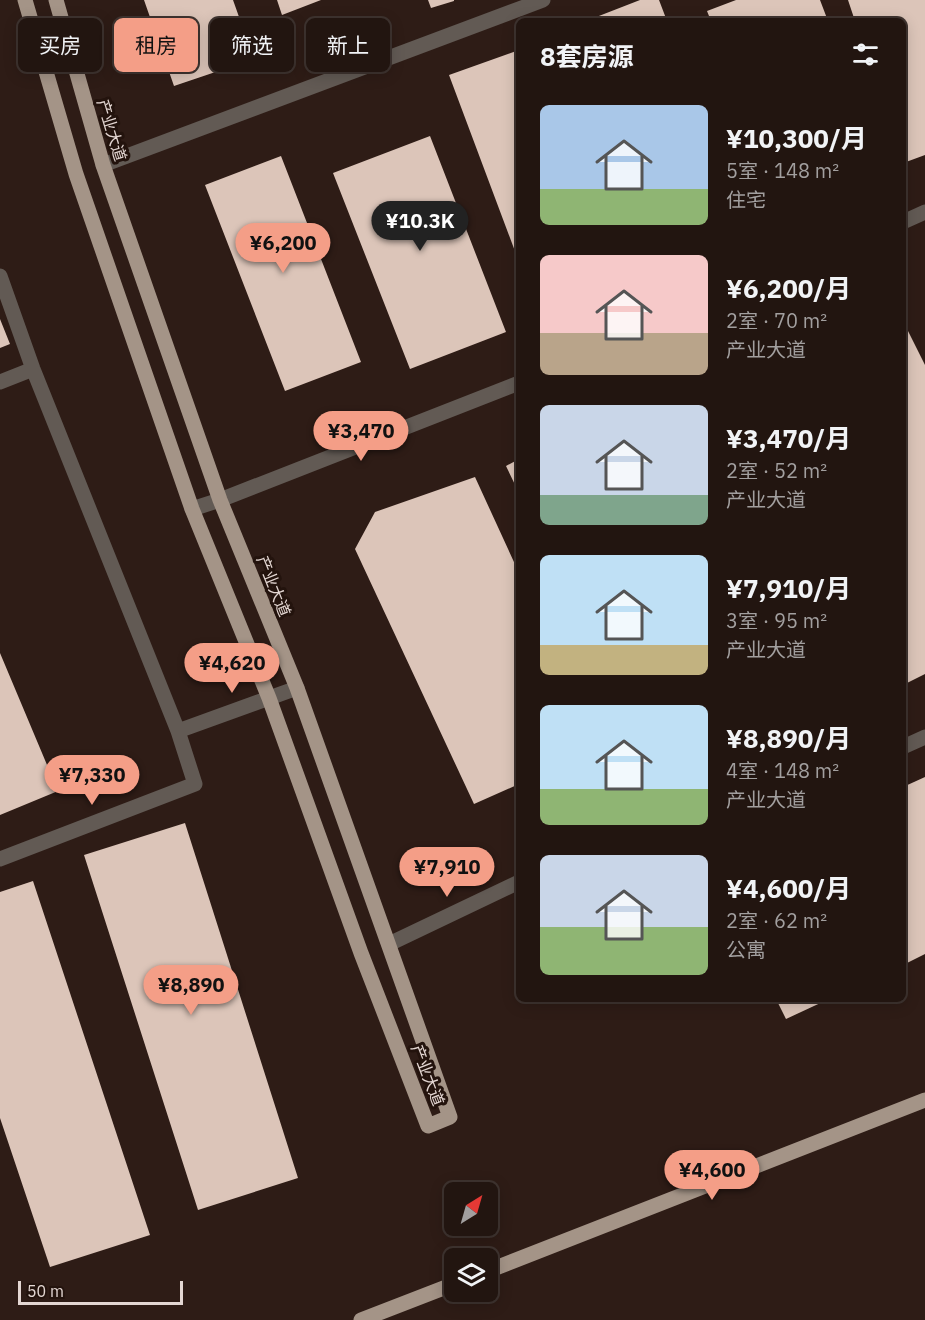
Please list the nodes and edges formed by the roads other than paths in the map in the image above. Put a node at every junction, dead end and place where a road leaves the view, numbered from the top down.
1 (25, 0) edge
2 (56, 0) edge
3 (543, 0) edge
4 (103, 165) junction
5 (925, 212) edge
6 (906, 221) edge
7 (0, 276) edge
8 (33, 369) junction
9 (0, 382) edge
10 (516, 384) edge
11 (219, 500) junction
12 (192, 509) junction
13 (297, 688) junction
14 (269, 698) junction
15 (178, 731) junction
16 (925, 736) edge
17 (906, 746) edge
18 (0, 859) edge
19 (516, 883) edge
20 (389, 944) junction
21 (925, 1100) edge
22 (498, 1267) edge
23 (444, 1288) edge
24 (361, 1320) edge

1 - 12 main road, 产业大道
2 - 4 main road, 产业大道
3 - 4 street
4 - 11 main road, 产业大道
5 - 6 street
7 - 8 street
8 - 9 street
8 - 15 street
10 - 11 street
11 - 12 street
11 - 13 main road, 产业大道
12 - 14 main road, 产业大道
13 - 14 street
13 - 20 main road, 产业大道
14 - 15 street
14 - 20 main road, 产业大道
15 - 18 street
16 - 17 street
19 - 20 street
21 - 22 main road
23 - 24 main road

